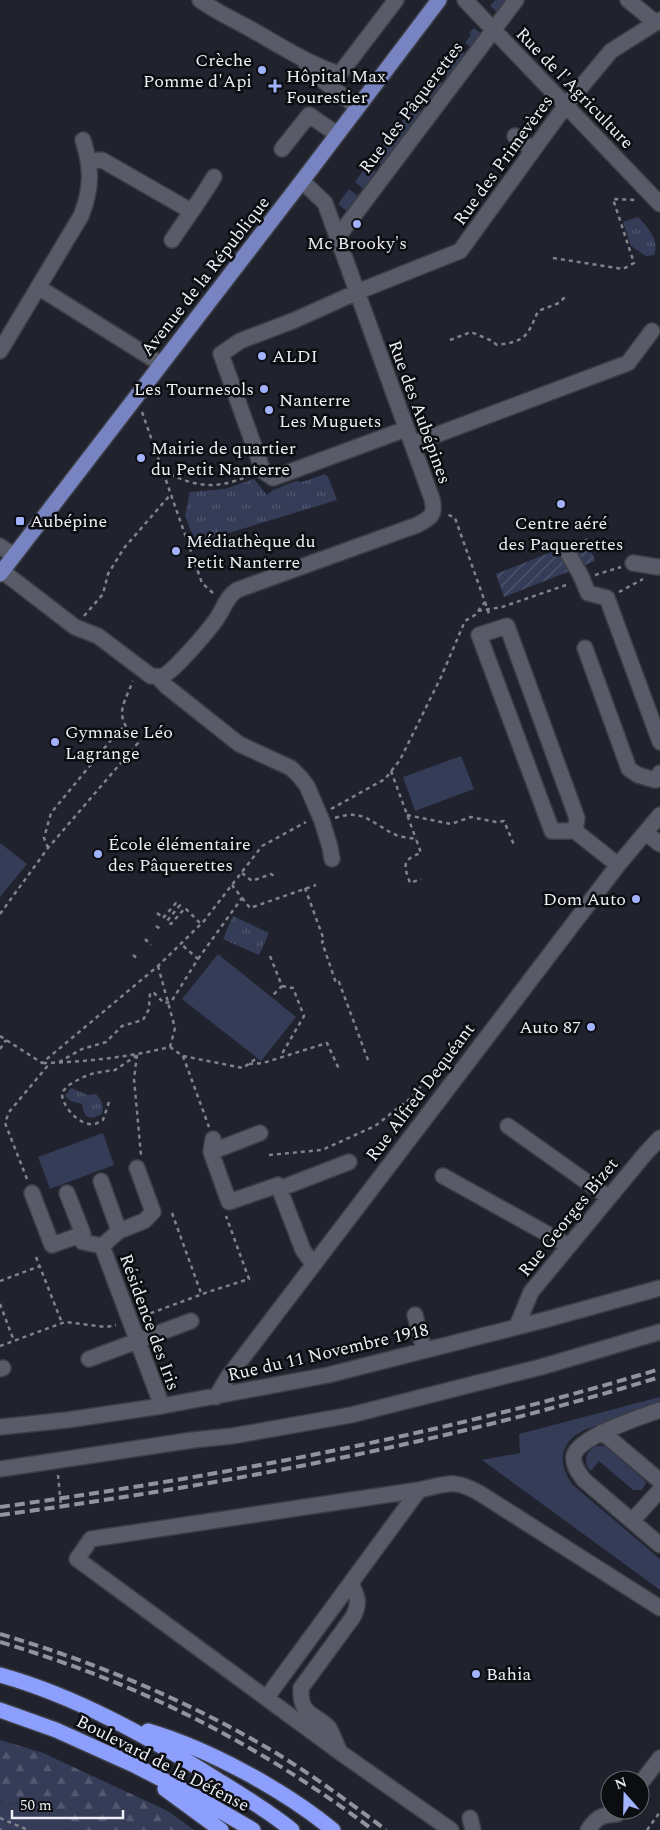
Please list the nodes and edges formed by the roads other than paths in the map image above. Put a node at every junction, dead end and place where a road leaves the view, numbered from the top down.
1 (200, 0) edge
2 (396, 0) edge
3 (439, 0) edge
4 (465, 0) edge
5 (516, 0) edge
6 (628, 0) edge
7 (658, 21) edge
8 (493, 30) junction
9 (302, 58) junction
10 (566, 105) junction
11 (357, 107) junction
12 (337, 134) junction
13 (515, 136) dead end
14 (83, 140) dead end
15 (282, 149) dead end
16 (533, 150) junction
17 (89, 161) junction
18 (214, 177) dead end
19 (302, 181) junction
20 (660, 202) edge
21 (191, 211) junction
22 (337, 238) junction
23 (172, 240) dead end
24 (38, 287) junction
25 (357, 292) junction
26 (652, 331) dead end
27 (0, 350) edge
28 (161, 364) junction
29 (406, 428) junction
30 (412, 444) junction
31 (0, 546) edge
32 (568, 553) dead end
33 (14, 556) junction
34 (632, 563) dead end
35 (658, 567) road end
36 (1, 573) edge
37 (585, 648) dead end
38 (158, 677) junction
39 (660, 742) edge
40 (658, 779) edge
41 (660, 815) edge
42 (575, 831) junction
43 (646, 833) junction
44 (660, 844) edge
45 (332, 858) dead end
46 (618, 866) junction
47 (508, 1126) dead end
48 (260, 1133) dead end
49 (660, 1138) edge
50 (349, 1162) dead end
51 (139, 1165) road end
52 (443, 1176) dead end
53 (101, 1180) dead end
54 (280, 1189) junction
55 (32, 1193) road end
56 (67, 1193) dead end
57 (608, 1198) junction
58 (120, 1231) junction
59 (83, 1234) junction
60 (102, 1246) junction
61 (569, 1246) junction
62 (313, 1264) junction
63 (660, 1288) edge
64 (415, 1315) dead end
65 (191, 1321) dead end
66 (517, 1326) junction
67 (660, 1332) edge
68 (138, 1341) junction
69 (424, 1350) junction
70 (89, 1359) dead end
71 (216, 1397) junction
72 (162, 1406) junction
73 (660, 1410) edge
74 (0, 1427) edge
75 (602, 1432) junction
76 (0, 1469) edge
77 (660, 1481) edge
78 (419, 1490) junction
79 (660, 1490) edge
80 (632, 1521) junction
81 (660, 1545) edge
82 (351, 1583) junction
83 (660, 1608) edge
84 (335, 1640) junction
85 (312, 1671) junction
86 (0, 1675) edge
87 (267, 1697) junction
88 (0, 1710) edge
89 (111, 1720) junction
90 (341, 1753) junction
91 (660, 1758) edge
92 (136, 1766) junction
93 (650, 1771) edge
94 (600, 1817) edge
95 (221, 1830) edge
96 (253, 1830) edge
97 (292, 1830) edge
98 (333, 1830) edge
99 (451, 1830) edge
100 (588, 1830) edge

1 - 9 street
2 - 9 street
3 - 11 main road, Avenue de la République
4 - 8 street, Rue de l'Agriculture
5 - 8 street, Rue des Pâquerettes
6 - 7 street
7 - 10 street, Rue des Primevères
8 - 10 street, Rue de l'Agriculture
8 - 22 street, Rue des Pâquerettes
9 - 11 street
10 - 16 street, Rue des Primevères
10 - 20 street, Rue de l'Agriculture
11 - 12 main road, Avenue de la République
12 - 15 street
12 - 19 main road, Avenue de la République
13 - 16 street
14 - 17 street
16 - 25 street, Rue des Primevères
17 - 21 street
17 - 24 street
18 - 21 street
19 - 22 street, Rue des Aubépines
19 - 28 main road, Avenue de la République
21 - 23 street
22 - 25 street, Rue des Aubépines
24 - 27 street
24 - 28 street
25 - 29 street, Rue des Aubépines
25 - 29 street, Rue des Primevères
26 - 30 street
28 - 33 main road, Avenue de la République
29 - 30 street, Rue des Aubépines
30 - 38 street, Rue des Aubépines
31 - 33 street
32 - 39 street
33 - 36 main road, Avenue de la République
34 - 35 street
36 - 38 street
37 - 40 street
38 - 45 street
41 - 43 street, Rue Alfred Dequéant
42 - 42 street
42 - 46 street
43 - 44 street
43 - 46 street, Rue Alfred Dequéant
46 - 62 street, Rue Alfred Dequéant
47 - 57 street
48 - 54 street
49 - 57 street, Rue Georges Bizet
50 - 54 street
51 - 58 street
52 - 61 street
53 - 58 street
54 - 62 street
55 - 59 street
56 - 59 street
57 - 61 street, Rue Georges Bizet
58 - 60 street
59 - 60 street, Résidence des Iris
60 - 68 street, Résidence des Iris
61 - 66 street, Rue Georges Bizet
62 - 71 street, Rue Alfred Dequéant
63 - 66 street, Rue du 11 Novembre 1918
64 - 69 street
65 - 68 street
66 - 69 street, Rue du 11 Novembre 1918
67 - 76 street
68 - 70 street
68 - 72 street, Résidence des Iris
69 - 71 street, Rue du 11 Novembre 1918
71 - 72 street, Rue du 11 Novembre 1918
72 - 74 street, Rue du 11 Novembre 1918
73 - 75 street
75 - 77 street
75 - 80 street
78 - 82 street
78 - 83 street
78 - 87 street
79 - 80 street
80 - 81 street
82 - 84 street
82 - 87 street
84 - 85 street
84 - 85 street
85 - 90 street
86 - 89 highway, Boulevard de la Défense
87 - 90 street
88 - 92 highway, Boulevard de la Défense
89 - 97 highway, Boulevard de la Défense
89 - 98 highway
90 - 99 street
91 - 93 street
92 - 95 highway
92 - 96 highway, Boulevard de la Défense
94 - 100 street

